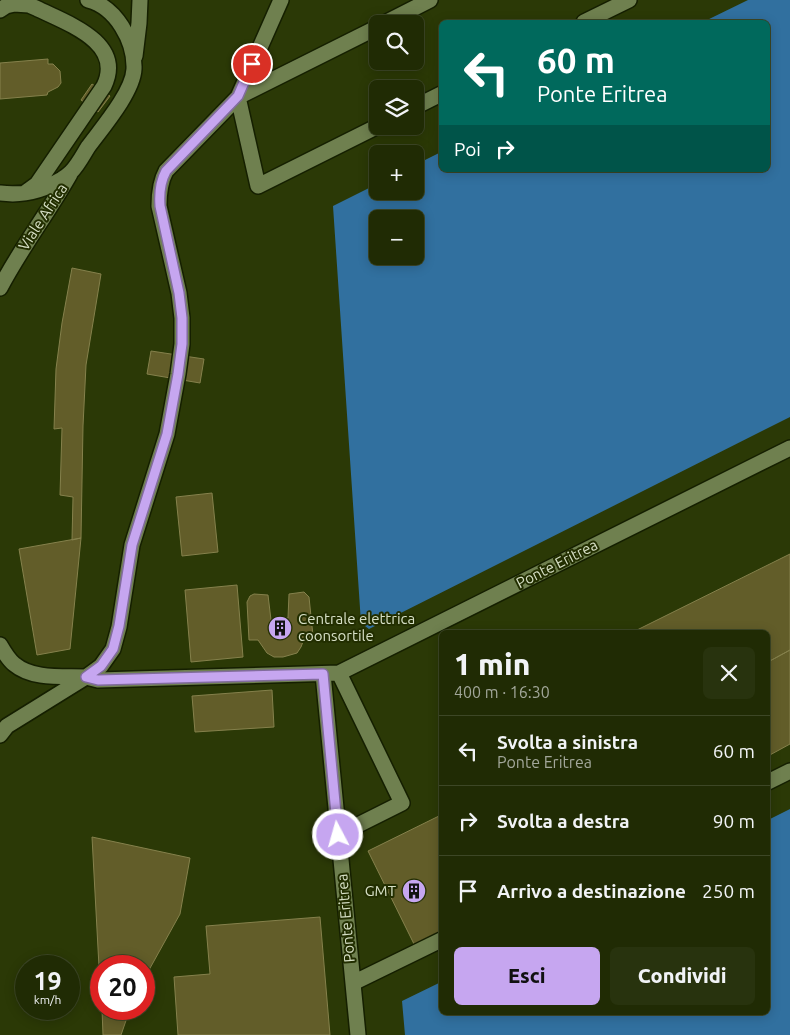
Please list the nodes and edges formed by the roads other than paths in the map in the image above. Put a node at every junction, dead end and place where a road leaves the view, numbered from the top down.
1 (32, 0) edge
2 (88, 0) edge
3 (140, 0) edge
4 (280, 0) edge
5 (430, 0) edge
6 (629, 0) edge
7 (5, 5) edge
8 (401, 15) edge
9 (588, 20) edge
10 (369, 30) edge
11 (134, 70) junction
12 (439, 95) edge
13 (238, 96) junction
14 (424, 102) edge
15 (369, 130) edge
16 (71, 172) junction
17 (0, 193) edge
18 (23, 194) junction
19 (0, 288) edge
20 (790, 448) edge
21 (0, 645) edge
22 (339, 673) junction
23 (323, 674) junction
24 (86, 677) junction
25 (0, 735) edge
26 (790, 771) edge
27 (770, 781) edge
28 (338, 835) junction
29 (439, 941) edge
30 (352, 984) junction
31 (358, 1035) edge

1 - 7 lane
2 - 11 lane
3 - 11 lane, Viale Africa
4 - 13 lane
5 - 8 lane
6 - 9 lane
7 - 18 lane
10 - 13 lane
11 - 16 lane, Viale Africa
12 - 14 lane
13 - 15 lane
13 - 24 lane
16 - 18 lane
16 - 19 lane, Viale Africa
17 - 18 lane
20 - 22 lane, Ponte Eritrea
21 - 24 lane, Ponte Eritrea
22 - 23 lane, Ponte Eritrea
22 - 28 lane
23 - 24 lane, Ponte Eritrea
23 - 28 lane, Ponte Eritrea
24 - 25 lane
26 - 27 lane
28 - 30 lane, Ponte Eritrea
29 - 30 lane, Ponte Eritrea
30 - 31 lane, Ponte Eritrea

